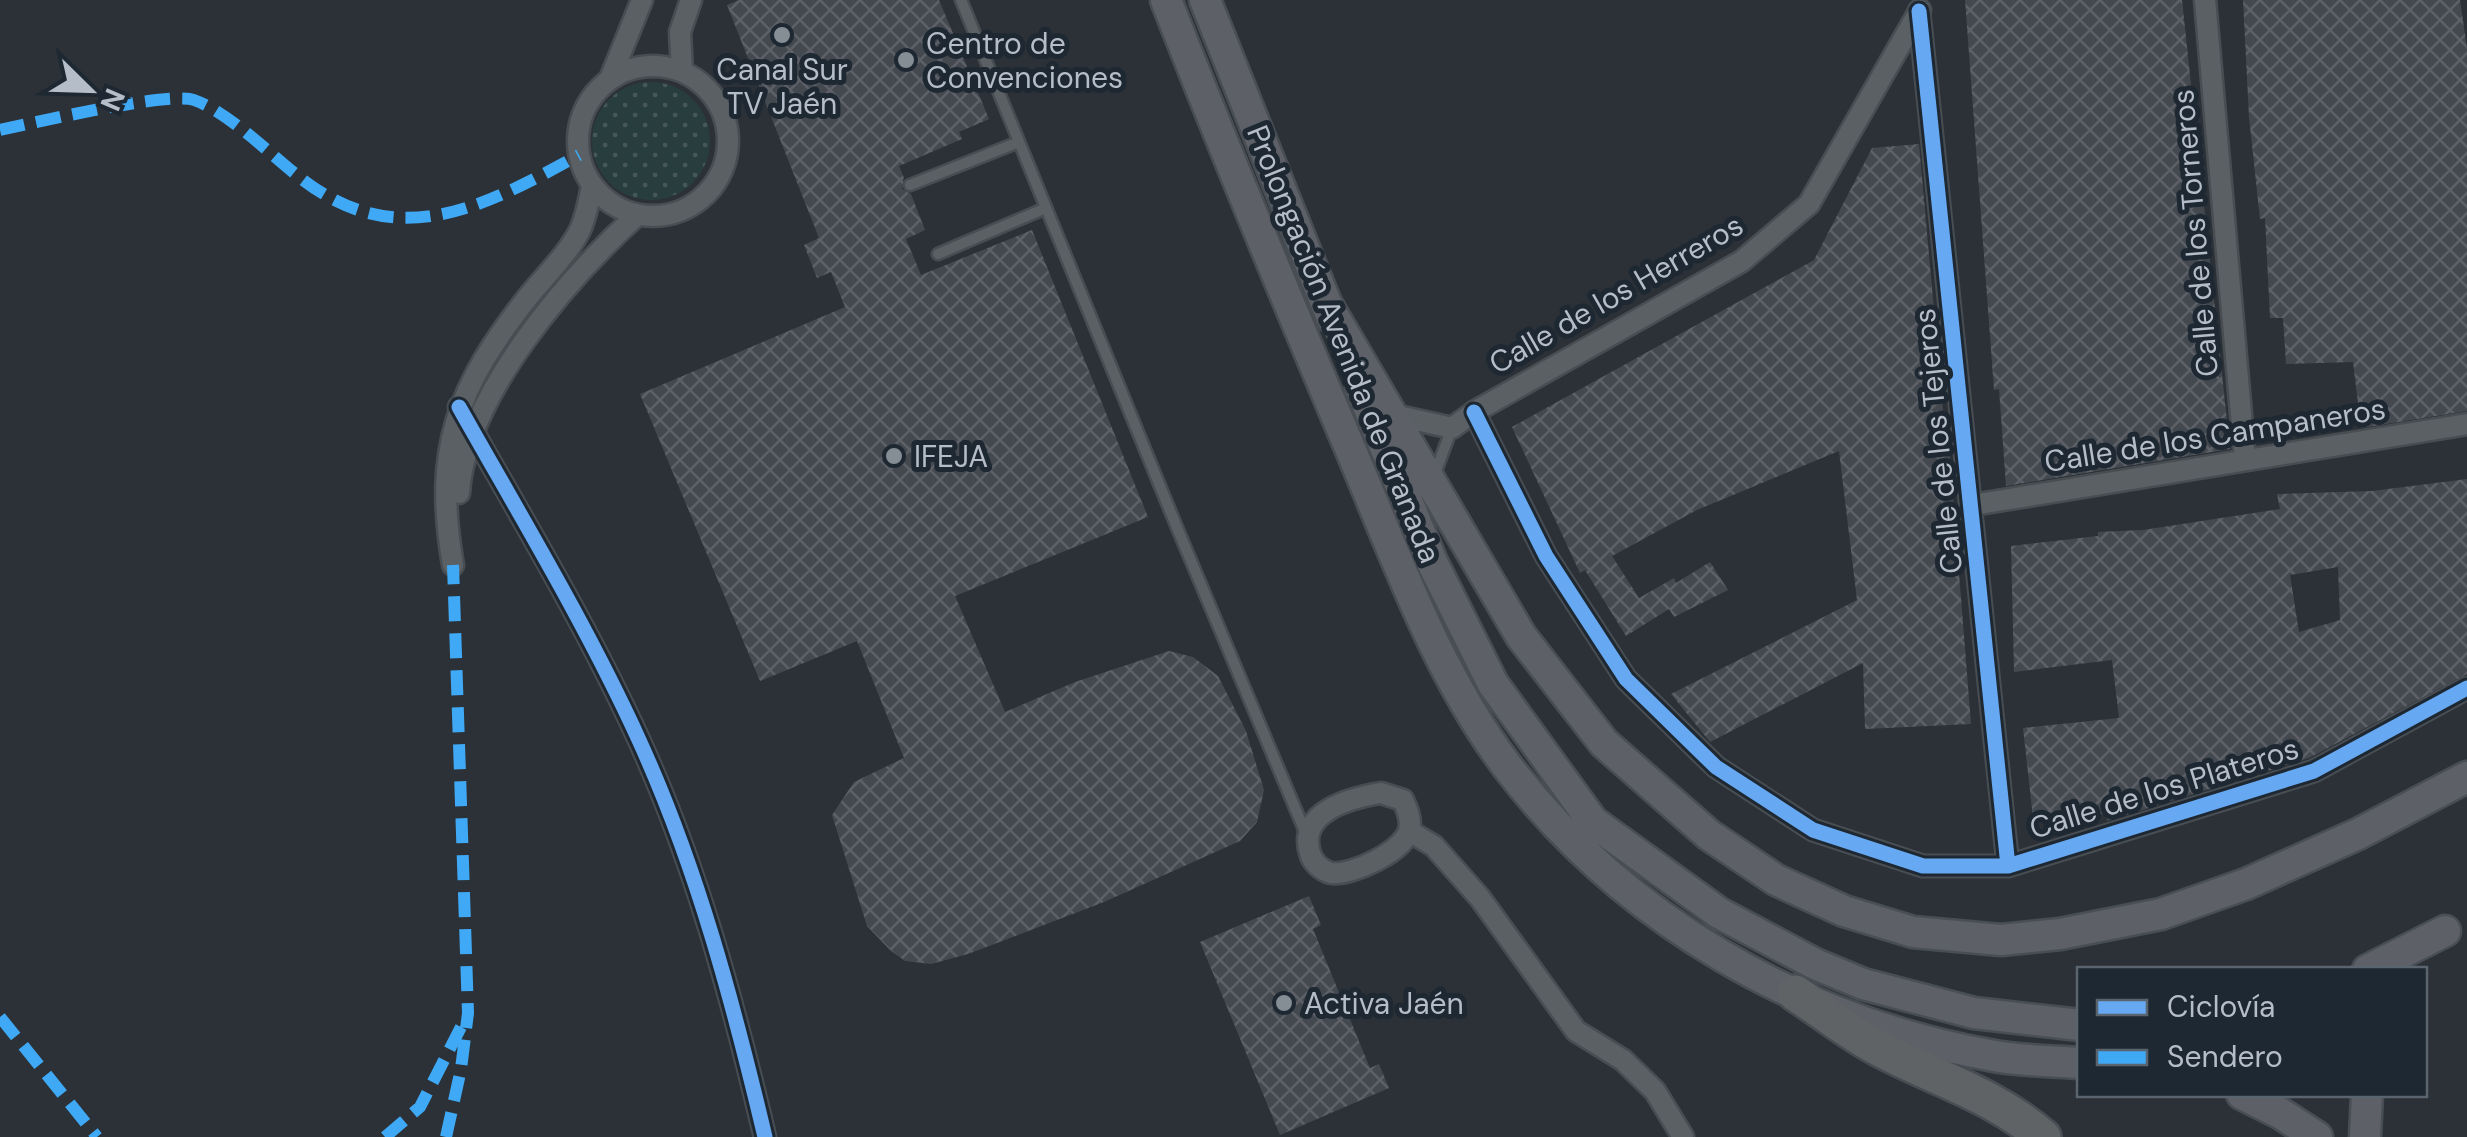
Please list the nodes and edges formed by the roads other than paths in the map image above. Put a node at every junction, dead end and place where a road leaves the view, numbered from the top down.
1 (642, 0) edge
2 (691, 0) edge
3 (962, 0) edge
4 (1166, 0) edge
5 (1205, 0) edge
6 (2205, 0) edge
7 (1923, 5) edge
8 (682, 71) junction
9 (610, 79) junction
10 (1019, 142) junction
11 (592, 186) junction
12 (910, 186) dead end
13 (1046, 208) junction
14 (637, 215) junction
15 (938, 254) dead end
16 (1326, 303) junction
17 (496, 390) junction
18 (459, 407) junction
19 (1474, 412) junction
20 (1394, 415) junction
21 (2467, 424) edge
22 (1452, 428) junction
23 (473, 432) junction
24 (490, 460) junction
25 (2246, 460) junction
26 (1430, 494) junction
27 (1973, 505) junction
28 (1430, 525) dead end
29 (1493, 684) junction
30 (2467, 688) edge
31 (2467, 777) edge
32 (1409, 831) junction
33 (1306, 835) junction
34 (2008, 866) junction
35 (2456, 922) edge
36 (2374, 967) edge
37 (2417, 967) edge
38 (1795, 993) junction
39 (2077, 1024) edge
40 (2077, 1064) edge
41 (2248, 1097) edge
42 (2367, 1097) edge
43 (765, 1137) edge
44 (1682, 1137) edge
45 (2043, 1137) edge
46 (2317, 1137) edge
47 (2365, 1137) edge

1 - 9 street
2 - 8 street
3 - 10 lane
4 - 38 main road, Prolongación Avenida de Granada
5 - 16 main road, Prolongación Avenida de Granada
6 - 25 street, Calle de los Torneros
7 - 19 street, Calle de los Herreros
7 - 27 street, Calle de los Tejeros
8 - 9 street
8 - 14 street
9 - 11 street
10 - 12 lane
10 - 13 lane
11 - 14 street
11 - 18 street
13 - 15 lane
13 - 33 lane
14 - 17 street
16 - 20 main road
16 - 29 main road, Prolongación Avenida de Granada
17 - 23 street
17 - 24 street
18 - 23 street
18 - 23 street
19 - 22 street, Calle de los Herreros
19 - 34 street, Calle de los Plateros
20 - 22 street
20 - 26 main road
21 - 25 street, Calle de los Campaneros
22 - 26 lane
23 - 24 street
24 - 43 street
25 - 27 street, Calle de los Campaneros
26 - 31 main road
27 - 34 street, Calle de los Tejeros
28 - 29 lane
29 - 39 main road, Prolongación Avenida de Granada
30 - 34 street, Calle de los Plateros
32 - 33 street
32 - 33 street
32 - 44 street
35 - 36 main road
35 - 37 main road
38 - 40 main road, Prolongación Avenida de Granada
38 - 45 highway
41 - 46 main road
42 - 47 main road

